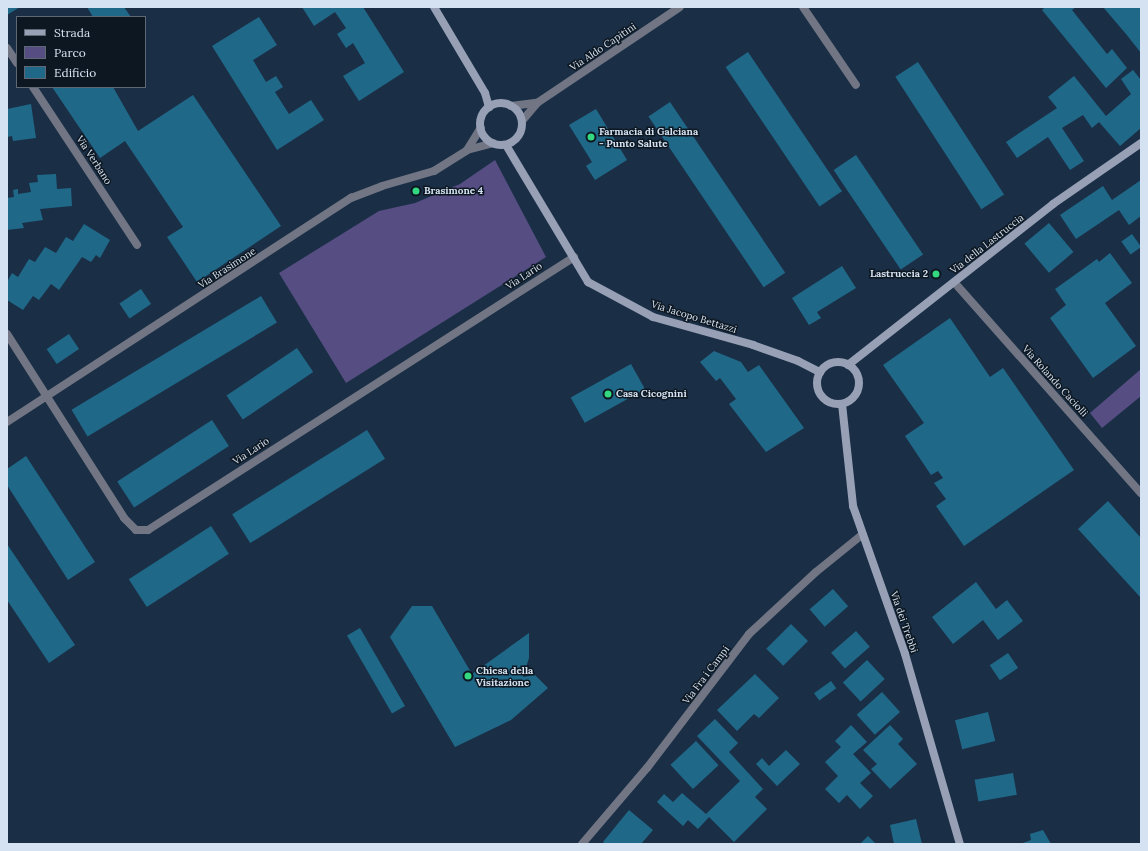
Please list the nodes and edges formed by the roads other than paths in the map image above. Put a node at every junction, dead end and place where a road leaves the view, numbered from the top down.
1 (434, 7) edge
2 (680, 7) edge
3 (803, 7) edge
4 (7, 48) edge
5 (16, 62) edge
6 (856, 85) dead end
7 (34, 88) edge
8 (485, 93) junction
9 (537, 103) junction
10 (499, 104) junction
11 (511, 106) junction
12 (489, 107) junction
13 (522, 121) junction
14 (481, 128) junction
15 (515, 140) junction
16 (493, 143) junction
17 (1141, 143) edge
18 (506, 145) junction
19 (467, 150) junction
20 (516, 158) junction
21 (137, 245) dead end
22 (574, 257) junction
23 (954, 282) junction
24 (7, 334) edge
25 (848, 365) junction
26 (820, 372) junction
27 (47, 397) junction
28 (842, 404) junction
29 (7, 422) edge
30 (1141, 493) edge
31 (863, 534) junction
32 (582, 844) edge
33 (960, 844) edge

1 - 8 street
2 - 9 street, Via Aldo Capitini
3 - 6 street
4 - 5 street
7 - 21 street, Via Verbano
8 - 10 street
8 - 12 street
9 - 11 street, Via Aldo Capitini
9 - 13 street, Via Aldo Capitini
10 - 11 street
10 - 12 street
11 - 13 street
12 - 14 street
13 - 15 street, Via Jacopo Bettazzi
14 - 16 street
14 - 19 street, Via Brasimone
15 - 18 street
15 - 20 street, Via Jacopo Bettazzi
16 - 18 street
16 - 19 street, Via Brasimone
17 - 23 street, Via della Lastruccia
18 - 20 street, Via Jacopo Bettazzi
19 - 27 street, Via Brasimone
20 - 22 street, Via Jacopo Bettazzi
22 - 26 street, Via Jacopo Bettazzi
22 - 27 street, Via Lario
23 - 25 street, Via della Lastruccia
23 - 30 street, Via Rolando Caciolli
24 - 27 street, Via Lario
25 - 26 street
25 - 28 street
26 - 28 street
27 - 29 street, Via Brasimone
28 - 31 street, Via dei Trebbi
31 - 32 street, Via Fra i Campi
31 - 33 street, Via dei Trebbi

